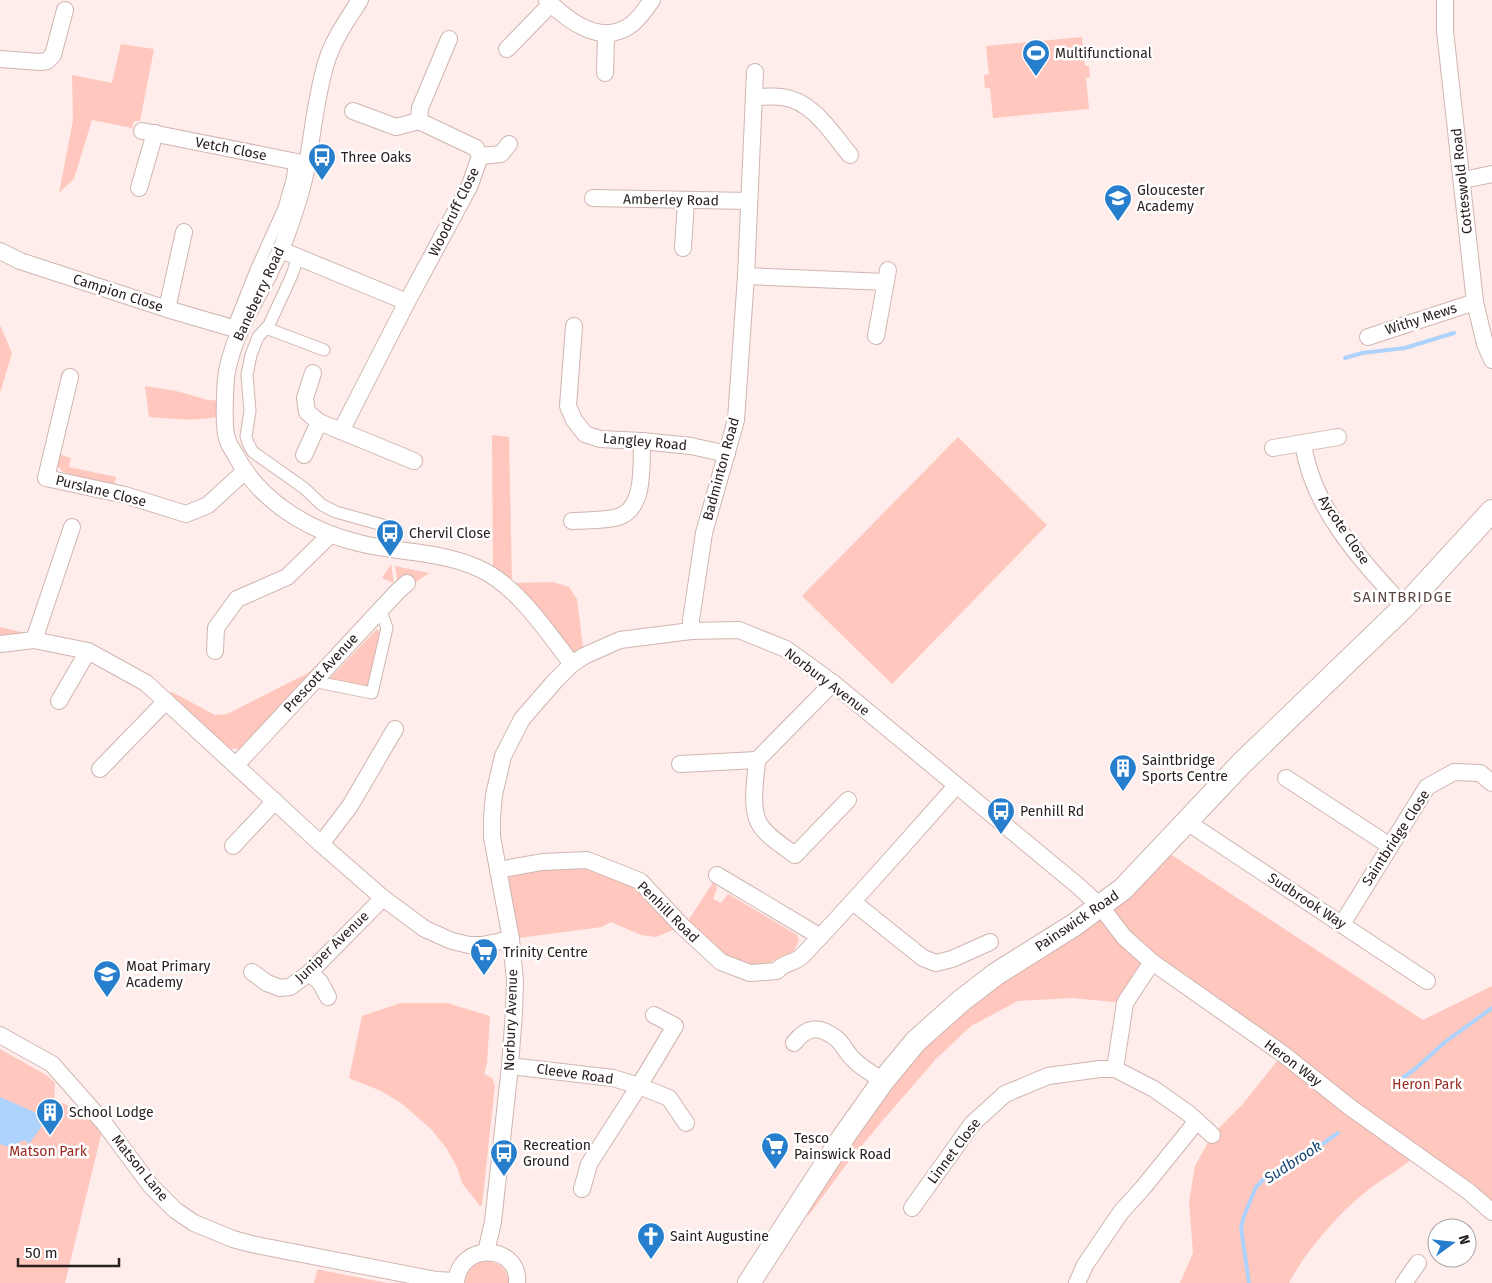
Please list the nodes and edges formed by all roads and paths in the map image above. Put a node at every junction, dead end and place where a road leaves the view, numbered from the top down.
1 (360, 0) edge
2 (652, 0) edge
3 (1445, 0) edge
4 (549, 2) edge
5 (65, 10) dead end
6 (606, 34) junction
7 (449, 39) dead end
8 (507, 49) dead end
9 (0, 59) edge
10 (755, 72) dead end
11 (605, 73) dead end
12 (754, 97) junction
13 (353, 111) dead end
14 (419, 121) junction
15 (509, 144) dead end
16 (850, 155) dead end
17 (480, 156) junction
18 (301, 163) junction
19 (1492, 174) edge
20 (1463, 180) junction
21 (139, 188) dead end
22 (593, 198) dead end
23 (686, 201) junction
24 (749, 201) junction
25 (184, 232) dead end
26 (683, 248) dead end
27 (281, 250) junction
28 (0, 251) edge
29 (298, 257) junction
30 (746, 276) junction
31 (407, 302) junction
32 (1475, 302) junction
33 (167, 309) junction
34 (574, 326) dead end
35 (266, 328) junction
36 (236, 329) junction
37 (876, 336) dead end
38 (1368, 337) dead end
39 (324, 350) dead end
40 (1492, 360) edge
41 (314, 373) dead end
42 (70, 377) dead end
43 (319, 422) junction
44 (342, 431) junction
45 (1338, 437) dead end
46 (642, 441) junction
47 (1302, 444) junction
48 (1273, 448) dead end
49 (304, 454) dead end
50 (727, 454) junction
51 (414, 461) dead end
52 (244, 472) junction
53 (1492, 511) edge
54 (572, 521) dead end
55 (72, 527) dead end
56 (398, 529) dead end
57 (330, 535) junction
58 (407, 583) dead end
59 (1404, 607) junction
60 (383, 617) dead end
61 (691, 631) junction
62 (34, 640) junction
63 (0, 644) edge
64 (88, 651) junction
65 (215, 651) dead end
66 (572, 664) junction
67 (322, 683) dead end
68 (833, 683) junction
69 (166, 700) junction
70 (59, 701) dead end
71 (395, 729) dead end
72 (757, 760) junction
73 (680, 764) dead end
74 (236, 765) junction
75 (100, 769) dead end
76 (1285, 778) dead end
77 (1492, 783) edge
78 (956, 786) junction
79 (848, 800) dead end
80 (276, 801) junction
81 (1187, 822) junction
82 (321, 844) junction
83 (233, 846) dead end
84 (1390, 846) junction
85 (498, 870) junction
86 (717, 875) dead end
87 (383, 898) junction
88 (853, 902) junction
89 (1101, 906) junction
90 (1342, 924) junction
91 (819, 936) junction
92 (511, 938) junction
93 (990, 942) dead end
94 (1152, 962) junction
95 (252, 972) dead end
96 (308, 973) junction
97 (1424, 973) dead end
98 (328, 997) dead end
99 (654, 1015) dead end
100 (0, 1035) edge
101 (794, 1043) dead end
102 (510, 1066) junction
103 (1115, 1069) junction
104 (883, 1081) junction
105 (640, 1086) junction
106 (1197, 1121) junction
107 (686, 1123) dead end
108 (1212, 1135) dead end
109 (582, 1189) dead end
110 (912, 1208) dead end
111 (1492, 1212) edge
112 (486, 1252) junction
113 (1418, 1263) dead end
114 (456, 1282) edge
115 (1408, 1282) edge
116 (518, 1283) edge
117 (749, 1283) edge
118 (1077, 1283) edge

1 - 18 street, Baneberry Road
2 - 6 street
3 - 20 street, Cotteswold Road
4 - 6 street
4 - 8 street
5 - 9 street
6 - 11 street
7 - 14 street
10 - 12 street, Badminton Road
12 - 16 street
12 - 24 street, Badminton Road
13 - 14 street
14 - 17 street, Woodruff Close
15 - 17 street
17 - 31 street, Woodruff Close
18 - 21 street, Vetch Close
18 - 27 street, Baneberry Road
18 - 36 street
19 - 20 street
20 - 32 street, Cotteswold Road
22 - 23 street, Amberley Road
23 - 24 street, Amberley Road
23 - 26 street
24 - 30 street, Badminton Road
25 - 33 street
27 - 29 street
27 - 36 street, Baneberry Road
28 - 33 street, Campion Close
29 - 31 street
29 - 35 street
30 - 37 street
30 - 50 street, Badminton Road
31 - 44 street, Woodruff Close
32 - 38 street, Withy Mews
32 - 40 street, Cotteswold Road
33 - 36 street, Campion Close
34 - 46 street, Langley Road
35 - 39 street
35 - 56 street
36 - 52 street, Baneberry Road
41 - 43 street
42 - 52 street, Purslane Close
43 - 44 street
43 - 49 street
44 - 51 street
45 - 47 street
46 - 50 street, Langley Road
46 - 54 street
47 - 48 street
47 - 59 street, Aycote Close
50 - 61 street, Badminton Road
52 - 57 street, Baneberry Road
53 - 59 main road, Painswick Road
55 - 62 street
57 - 65 street
57 - 66 street, Baneberry Road
58 - 74 street, Prescott Avenue
59 - 81 main road, Painswick Road
60 - 67 street
61 - 66 street, Norbury Avenue
61 - 68 street, Norbury Avenue
62 - 63 street
62 - 64 street
64 - 69 street
64 - 70 street
66 - 85 street, Norbury Avenue
68 - 72 street
68 - 78 street, Norbury Avenue
69 - 74 street
69 - 75 street
71 - 82 street
72 - 73 street
72 - 79 street
74 - 80 street
76 - 84 street
77 - 84 street, Saintbridge Close
78 - 88 street, Penhill Road
78 - 89 street, Norbury Avenue
80 - 82 street
80 - 83 street
81 - 89 main road, Painswick Road
81 - 90 street, Sudbrook Way
82 - 87 street
84 - 90 street, Saintbridge Close
85 - 91 street, Penhill Road
85 - 92 street, Norbury Avenue
86 - 91 street
87 - 92 street
87 - 96 street, Juniper Avenue
88 - 91 street, Penhill Road
88 - 93 street
89 - 94 street, Heron Way
89 - 104 main road, Painswick Road
90 - 97 street, Sudbrook Way
92 - 102 street, Norbury Avenue
94 - 103 street
94 - 111 street, Heron Way
95 - 96 street, Juniper Avenue
96 - 98 street
99 - 105 street
100 - 114 street, Matson Lane
101 - 104 street
102 - 105 street, Cleeve Road
102 - 112 street, Norbury Avenue
103 - 106 street
103 - 110 street, Linnet Close
104 - 117 main road, Painswick Road
105 - 107 street, Cleeve Road
105 - 109 street
106 - 108 street
106 - 118 street
112 - 114 street, Matson Lane
112 - 116 street
113 - 115 street

